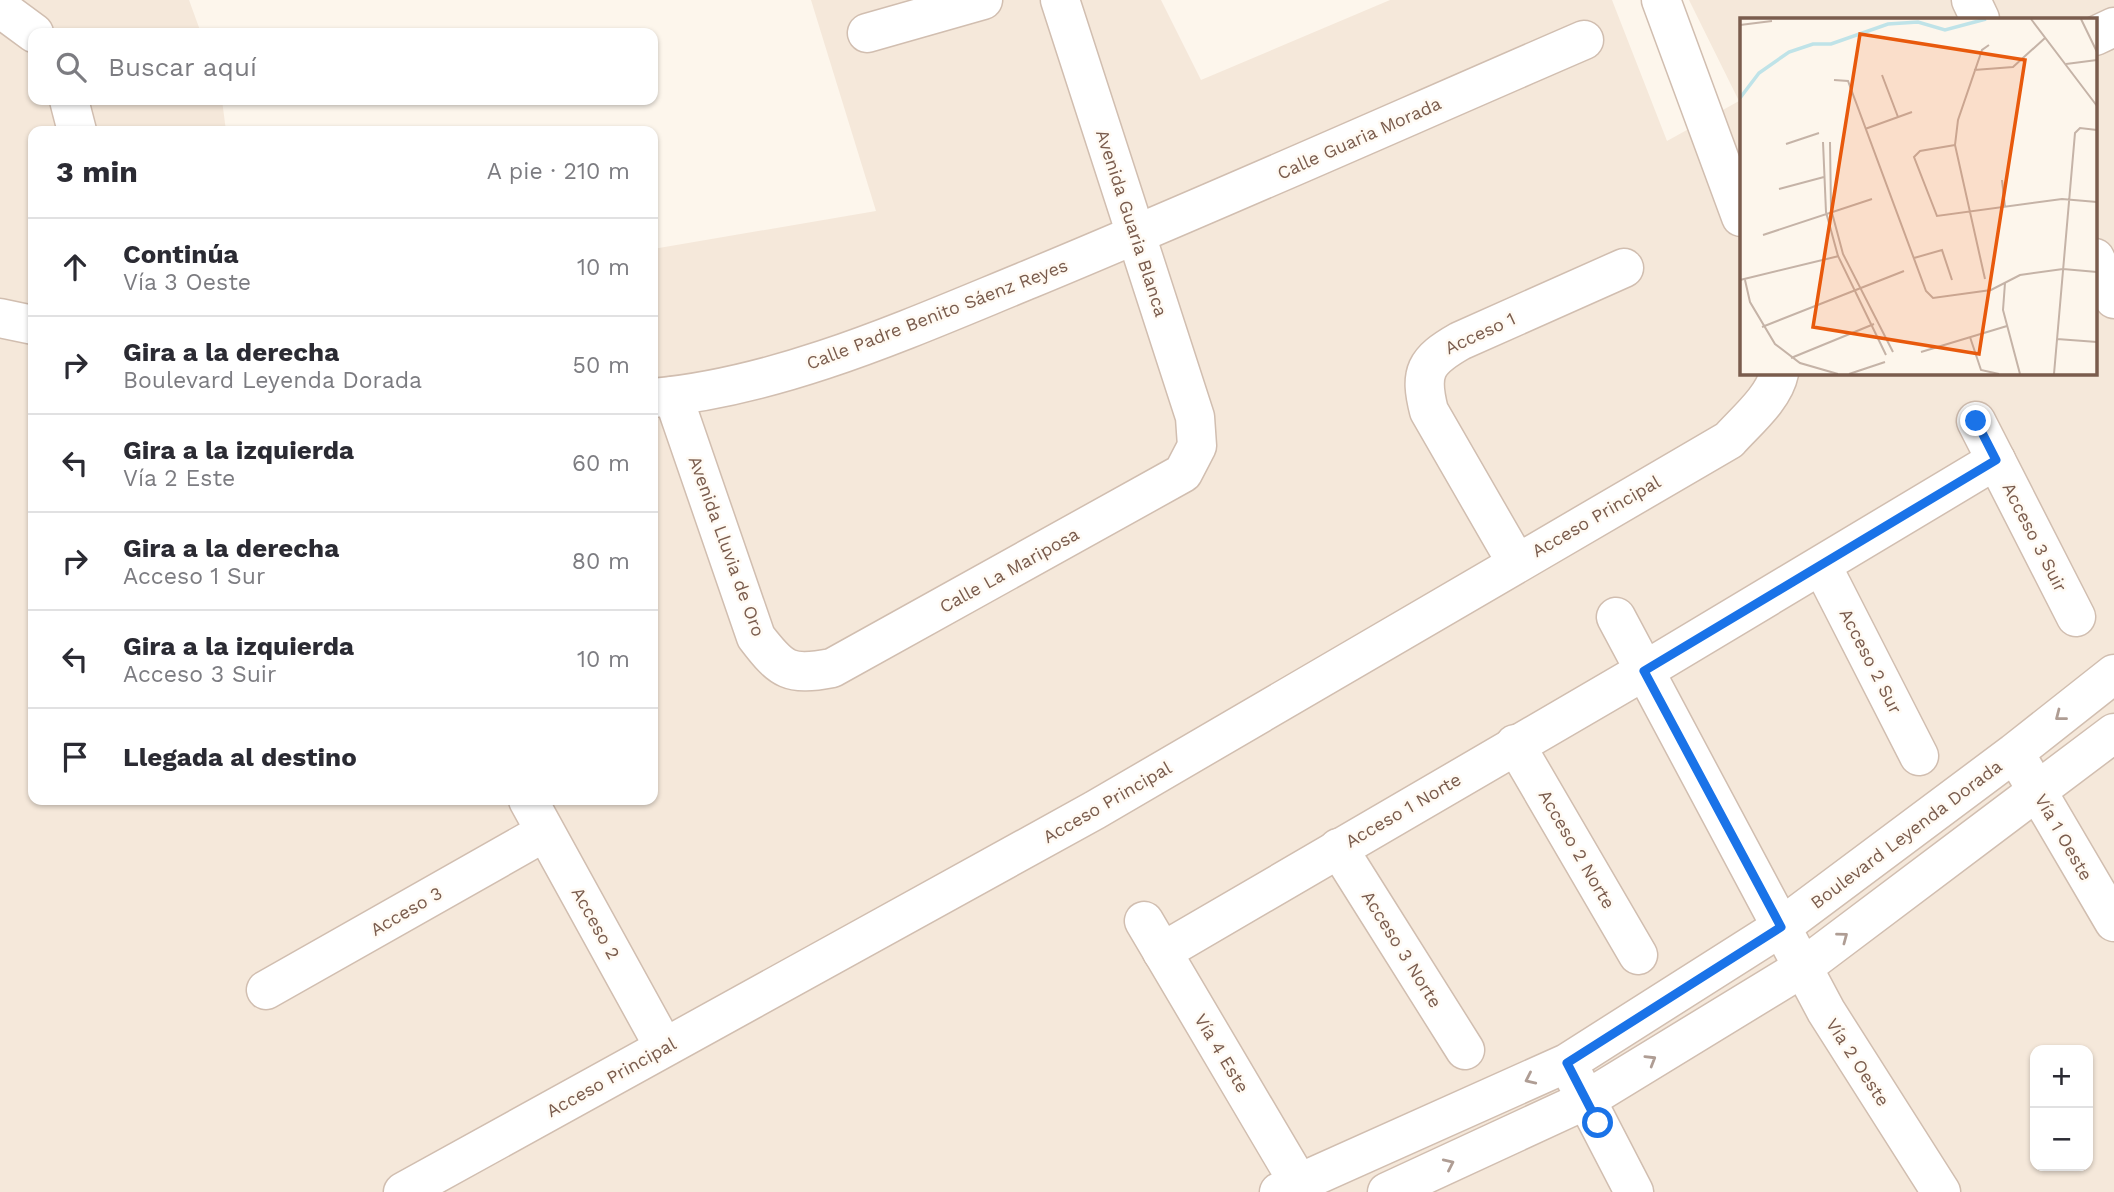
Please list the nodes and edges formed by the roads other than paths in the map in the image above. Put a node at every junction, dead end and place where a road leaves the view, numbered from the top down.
1 (983, 0) edge
2 (1060, 0) edge
3 (1661, 0) edge
4 (1971, 0) edge
5 (0, 8) edge
6 (1980, 18) edge
7 (2114, 27) edge
8 (28, 29) edge
9 (867, 33) dead end
10 (2096, 36) edge
11 (1584, 40) dead end
12 (70, 105) edge
13 (76, 126) edge
14 (1740, 215) edge
15 (1135, 235) junction
16 (2096, 260) edge
17 (1624, 268) dead end
18 (2114, 299) edge
19 (0, 318) edge
20 (28, 324) edge
21 (1779, 374) edge
22 (663, 397) edge
23 (1976, 421) dead end
24 (1197, 446) joint
25 (1996, 460) junction
26 (1516, 562) junction
27 (1822, 566) junction
28 (1616, 617) dead end
29 (2076, 617) dead end
30 (1644, 671) junction
31 (806, 673) joint
32 (2114, 674) edge
33 (2114, 733) edge
34 (1516, 744) junction
35 (2014, 753) junction
36 (1919, 756) dead end
37 (2036, 789) junction
38 (536, 816) edge
39 (1338, 848) junction
40 (2114, 922) edge
41 (1781, 927) junction
42 (1153, 937) joint
43 (1638, 955) dead end
44 (1802, 968) junction
45 (267, 990) dead end
46 (664, 1046) junction
47 (1465, 1050) dead end
48 (1567, 1063) junction
49 (1586, 1100) junction
50 (1295, 1190) edge
51 (403, 1192) edge
52 (1387, 1192) edge
53 (1634, 1192) edge
54 (1941, 1192) edge

1 - 9 street
2 - 15 street, Avenida Guaria Blanca
3 - 14 street
4 - 6 street
5 - 8 street
7 - 10 street
11 - 15 street, Calle Guaria Morada
12 - 13 street
15 - 22 street, Calle Padre Benito Sáenz Reyes
15 - 24 street, Avenida Guaria Blanca
16 - 18 street
17 - 26 street, Acceso 1
19 - 20 street
21 - 26 street, Acceso Principal
22 - 31 street, Avenida Lluvia de Oro
23 - 25 street, Acceso 3 Suir
24 - 31 street, Calle La Mariposa
25 - 27 street, Acceso 1 Norte
25 - 29 street, Acceso 3 Suir
26 - 46 street, Acceso Principal
27 - 30 street, Acceso 1 Norte
27 - 36 street, Acceso 2 Sur
28 - 30 street, Vía 2 Oeste
30 - 34 street, Acceso 1 Norte
30 - 41 street, Vía 2 Oeste
32 -> 35 street, Boulevard Leyenda Dorada
33 - 37 street
34 - 39 street, Acceso 1 Norte
34 - 43 street, Acceso 2 Norte
35 - 37 street, Vía 1 Oeste
35 - 41 street, Boulevard Leyenda Dorada
37 - 40 street, Vía 1 Oeste
44 -> 37 street
38 - 45 street, Acceso 3
38 - 46 street, Acceso 2
39 - 42 street, Acceso 1 Norte
39 - 47 street, Acceso 3 Norte
41 - 44 street, Vía 2 Oeste
41 - 48 street, Boulevard Leyenda Dorada
42 - 50 street, Vía 4 Este
49 -> 44 street
44 - 54 street, Vía 2 Oeste
46 - 51 street, Acceso Principal
48 - 49 street
48 -> 50 street, Boulevard Leyenda Dorada
52 -> 49 street
49 - 53 street

